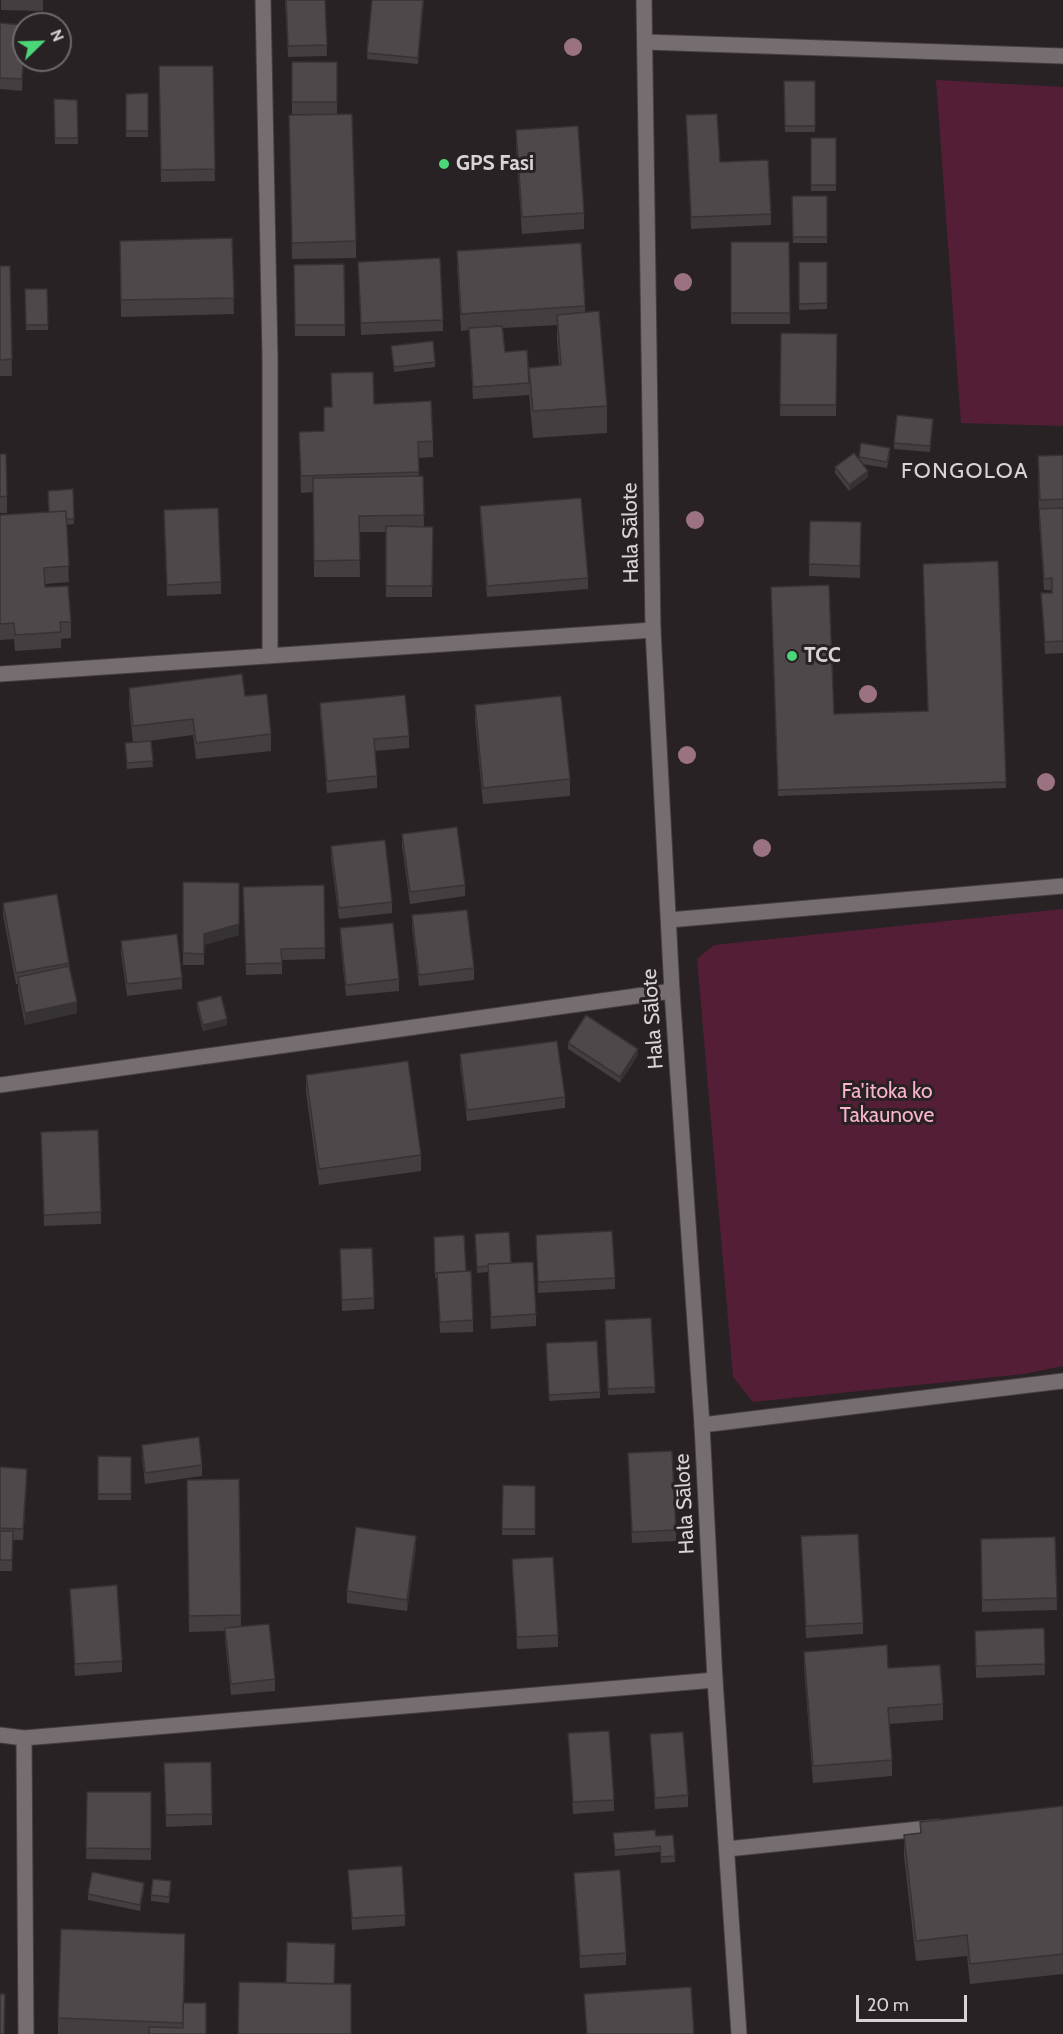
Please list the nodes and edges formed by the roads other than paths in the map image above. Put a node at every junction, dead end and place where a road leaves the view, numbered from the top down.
1 (263, 0) edge
2 (644, 0) edge
3 (645, 42) junction
4 (1063, 56) edge
5 (653, 630) junction
6 (270, 654) junction
7 (0, 674) edge
8 (1063, 886) edge
9 (669, 920) junction
10 (672, 992) junction
11 (0, 1085) edge
12 (1063, 1381) edge
13 (702, 1425) junction
14 (715, 1680) junction
15 (0, 1735) edge
16 (24, 1738) junction
17 (959, 1825) edge
18 (727, 1849) junction
19 (26, 2034) edge
20 (739, 2034) edge

1 - 6 street
2 - 3 street, Hala Sālote
3 - 4 street
3 - 5 street, Hala Sālote
5 - 6 street
5 - 9 street, Hala Sālote
6 - 7 street
8 - 9 street
9 - 10 street, Hala Sālote
10 - 11 street
10 - 13 street, Hala Sālote
12 - 13 street
13 - 14 street, Hala Sālote
14 - 16 street
14 - 18 street, Hala Sālote
15 - 16 street
16 - 19 street
17 - 18 street
18 - 20 street, Hala Sālote

